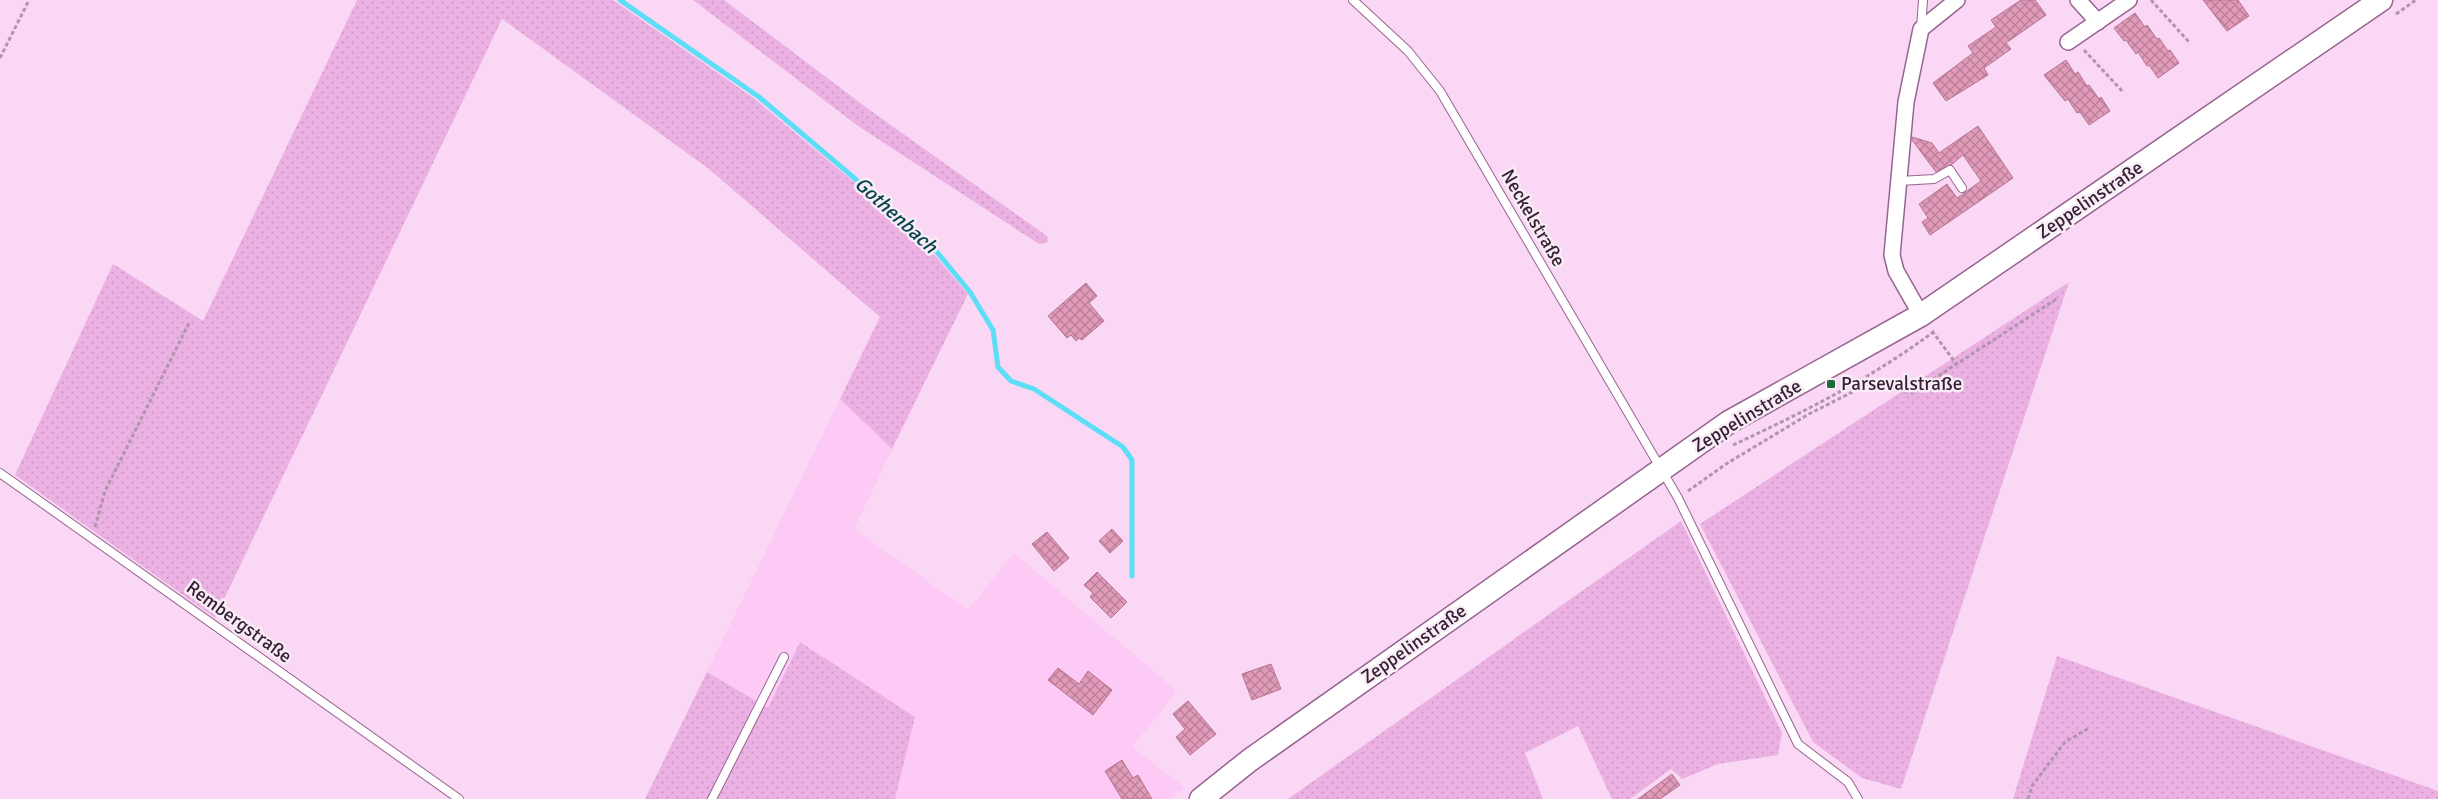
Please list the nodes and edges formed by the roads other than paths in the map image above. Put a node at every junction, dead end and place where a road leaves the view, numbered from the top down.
1 (1353, 0) edge
2 (1923, 0) edge
3 (1958, 0) edge
4 (2078, 0) edge
5 (2129, 0) edge
6 (2386, 8) edge
7 (2098, 22) junction
8 (1921, 29) junction
9 (2070, 40) road end
10 (1898, 181) junction
11 (1962, 188) dead end
12 (1927, 324) junction
13 (1660, 470) junction
14 (0, 473) edge
15 (784, 657) dead end
16 (459, 799) edge
17 (712, 799) edge
18 (1201, 799) edge
19 (1858, 799) edge

1 - 13 lane, Neckelstraße
2 - 8 lane
3 - 8 street
4 - 7 street
5 - 7 street
6 - 12 main road, Zeppelinstraße
7 - 9 street
8 - 10 street
10 - 11 lane
10 - 12 street
12 - 13 main road, Zeppelinstraße
13 - 18 main road, Zeppelinstraße
13 - 19 lane, Neckelstraße
14 - 16 lane, Rembergstraße
15 - 17 lane

